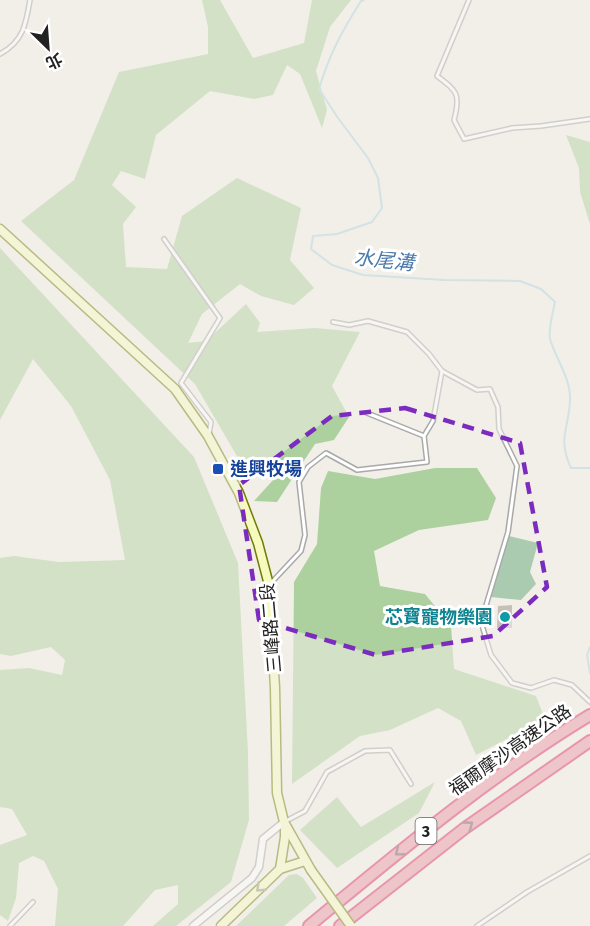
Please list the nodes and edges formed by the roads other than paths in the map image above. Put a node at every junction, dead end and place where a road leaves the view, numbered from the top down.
1 (30, 0) edge
2 (469, 0) edge
3 (0, 54) edge
4 (590, 119) edge
5 (0, 229) edge
6 (164, 239) dead end
7 (333, 322) dead end
8 (442, 371) junction
9 (367, 413) dead end
10 (208, 436) junction
11 (424, 436) junction
12 (269, 585) junction
13 (590, 702) edge
14 (590, 715) edge
15 (590, 741) edge
16 (411, 784) dead end
17 (284, 822) junction
18 (590, 856) edge
19 (305, 861) junction
20 (280, 869) junction
21 (33, 902) dead end
22 (10, 926) edge
23 (193, 926) edge
24 (221, 926) edge
25 (309, 926) edge
26 (340, 926) edge
27 (351, 926) edge
28 (477, 926) edge

1 - 3 lane
2 - 4 lane
5 - 10 street, 三峰路二段
6 - 10 lane
7 - 8 lane
8 - 11 lane
8 - 13 lane
9 - 11 lane
10 - 12 street, 三峰路二段
11 - 12 lane
12 - 17 street, 三峰路二段
14 -> 25 highway, 福爾摩沙高速公路 / 3
26 -> 15 highway, 福爾摩沙高速公路 / 3
16 - 17 lane
17 - 19 street, 三峰路二段
17 - 20 street
17 - 23 street
18 - 28 lane
19 - 20 street
19 - 27 street, 三峰路二段, bridge
20 -> 24 street
21 - 22 lane

